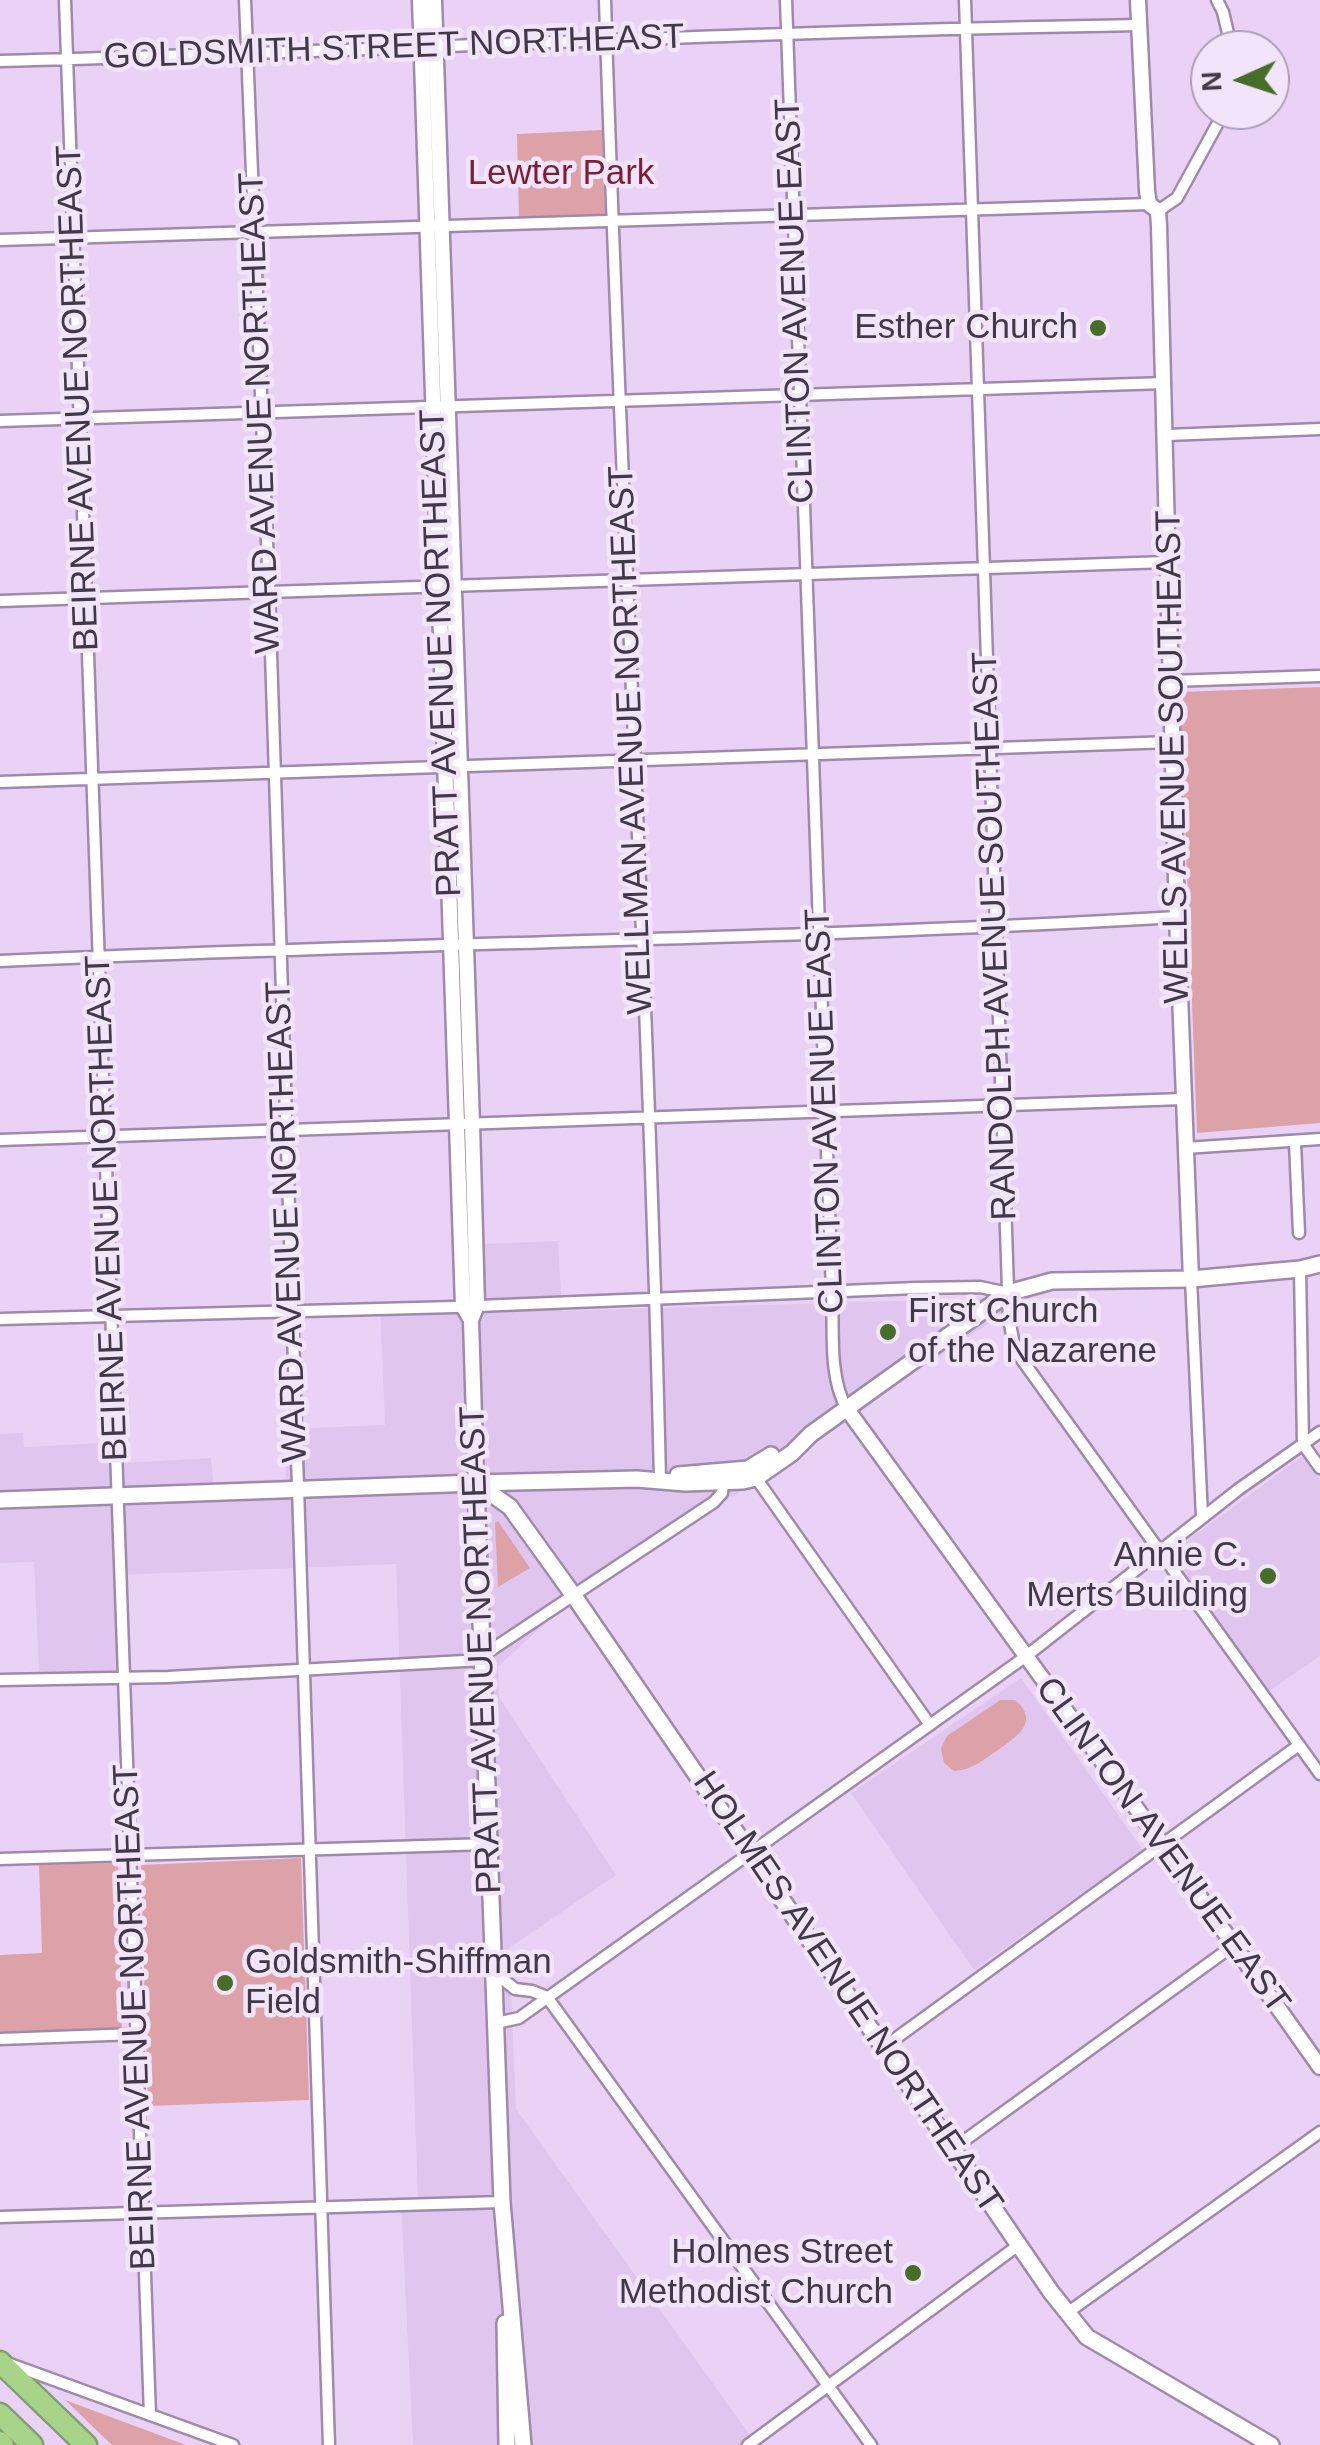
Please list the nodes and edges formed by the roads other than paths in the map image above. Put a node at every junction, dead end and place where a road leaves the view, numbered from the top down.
1 (65, 0) edge
2 (244, 0) edge
3 (420, 0) edge
4 (434, 0) edge
5 (604, 0) edge
6 (786, 0) edge
7 (965, 0) edge
8 (1138, 0) edge
9 (1217, 0) edge
10 (1140, 25) junction
11 (966, 29) junction
12 (1227, 30) edge
13 (787, 34) junction
14 (606, 40) junction
15 (429, 49) junction
16 (246, 53) junction
17 (68, 60) junction
18 (0, 62) edge
19 (1214, 130) edge
20 (1154, 207) junction
21 (972, 208) junction
22 (793, 216) junction
23 (612, 222) junction
24 (435, 226) junction
25 (254, 234) junction
26 (74, 238) junction
27 (0, 240) edge
28 (1164, 383) junction
29 (978, 388) junction
30 (799, 395) junction
31 (618, 400) junction
32 (441, 408) junction
33 (262, 414) junction
34 (80, 419) junction
35 (0, 421) edge
36 (1320, 429) edge
37 (1166, 435) junction
38 (1167, 562) junction
39 (984, 568) junction
40 (806, 575) junction
41 (626, 580) junction
42 (446, 587) junction
43 (268, 591) junction
44 (86, 598) junction
45 (0, 600) edge
46 (1320, 676) edge
47 (1170, 682) junction
48 (1172, 742) junction
49 (989, 747) junction
50 (812, 754) junction
51 (634, 759) junction
52 (452, 767) junction
53 (274, 774) junction
54 (92, 779) junction
55 (0, 782) edge
56 (1177, 918) junction
57 (996, 928) junction
58 (819, 933) junction
59 (640, 939) junction
60 (458, 944) junction
61 (278, 950) junction
62 (98, 956) junction
63 (0, 961) edge
64 (1183, 1099) junction
65 (1002, 1106) junction
66 (826, 1112) junction
67 (647, 1120) junction
68 (465, 1125) junction
69 (284, 1132) junction
70 (105, 1136) junction
71 (0, 1140) edge
72 (1320, 1140) edge
73 (1295, 1142) junction
74 (1185, 1148) junction
75 (1299, 1233) dead end
76 (1320, 1264) edge
77 (1300, 1270) junction
78 (1191, 1279) junction
79 (832, 1291) junction
80 (1008, 1293) junction
81 (656, 1298) junction
82 (470, 1305) junction
83 (291, 1310) junction
84 (112, 1317) junction
85 (0, 1319) edge
86 (847, 1409) junction
87 (1320, 1432) edge
88 (811, 1434) junction
89 (1303, 1444) junction
90 (1320, 1468) edge
91 (756, 1478) junction
92 (660, 1480) junction
93 (723, 1482) junction
94 (476, 1483) junction
95 (298, 1489) junction
96 (118, 1496) junction
97 (0, 1500) edge
98 (1202, 1518) junction
99 (1160, 1551) junction
100 (574, 1596) junction
101 (1025, 1657) junction
102 (482, 1658) junction
103 (305, 1670) junction
104 (124, 1677) junction
105 (0, 1680) edge
106 (930, 1725) junction
107 (1298, 1744) junction
108 (1320, 1774) edge
109 (489, 1844) junction
110 (1164, 1845) junction
111 (310, 1850) junction
112 (750, 1851) junction
113 (130, 1855) junction
114 (0, 1859) edge
115 (1234, 1946) junction
116 (494, 1972) junction
117 (547, 1997) junction
118 (496, 2024) junction
119 (136, 2034) junction
120 (0, 2039) edge
121 (884, 2047) junction
122 (1320, 2067) edge
123 (1320, 2132) edge
124 (954, 2148) junction
125 (502, 2202) junction
126 (320, 2209) junction
127 (143, 2214) junction
128 (0, 2217) edge
129 (1020, 2244) junction
130 (507, 2279) junction
131 (1067, 2313) junction
132 (0, 2361) edge
133 (828, 2384) junction
134 (0, 2414) edge
135 (150, 2415) junction
136 (32, 2445) edge
137 (86, 2445) edge
138 (233, 2445) edge
139 (329, 2445) edge
140 (507, 2445) edge
141 (523, 2445) edge
142 (748, 2445) edge
143 (872, 2445) edge
144 (1270, 2445) edge

1 - 17 street, BEIRNE AVENUE NORTHEAST
2 - 16 street, WARD AVENUE NORTHEAST
3 - 15 street, PRATT AVENUE NORTHEAST
4 - 15 street, PRATT AVENUE NORTHEAST
5 - 14 street, WELLMAN AVENUE NORTHEAST
6 - 13 street, CLINTON AVENUE EAST
7 - 11 street, RANDOLPH AVENUE SOUTHEAST
8 - 10 street, WELLS AVENUE SOUTHEAST
9 - 12 street
10 - 11 street, GOLDSMITH STREET NORTHEAST
10 - 20 street, WELLS AVENUE SOUTHEAST
11 - 13 street, GOLDSMITH STREET NORTHEAST
11 - 21 street, RANDOLPH AVENUE SOUTHEAST
13 - 14 street, GOLDSMITH STREET NORTHEAST
13 - 22 street, CLINTON AVENUE EAST
14 - 15 street, GOLDSMITH STREET NORTHEAST
14 - 23 street, WELLMAN AVENUE NORTHEAST
15 - 16 street, GOLDSMITH STREET NORTHEAST
15 - 24 street, PRATT AVENUE NORTHEAST
16 - 17 street, GOLDSMITH STREET NORTHEAST
16 - 25 street, WARD AVENUE NORTHEAST
17 - 18 street, GOLDSMITH STREET NORTHEAST
17 - 26 street, BEIRNE AVENUE NORTHEAST
19 - 20 street
20 - 21 street
20 - 28 street, WELLS AVENUE SOUTHEAST
21 - 22 street
21 - 29 street, RANDOLPH AVENUE SOUTHEAST
22 - 23 street
22 - 30 street, CLINTON AVENUE EAST
23 - 24 street
23 - 31 street, WELLMAN AVENUE NORTHEAST
24 - 25 street
24 - 32 street, PRATT AVENUE NORTHEAST
25 - 26 street
25 - 33 street, WARD AVENUE NORTHEAST
26 - 27 street
26 - 34 street, BEIRNE AVENUE NORTHEAST
28 - 29 street
28 - 37 street, WELLS AVENUE SOUTHEAST
29 - 30 street
29 - 39 street, RANDOLPH AVENUE SOUTHEAST
30 - 31 street
30 - 40 street, CLINTON AVENUE EAST
31 - 32 street
31 - 41 street, WELLMAN AVENUE NORTHEAST
32 - 33 street
32 - 42 street, PRATT AVENUE NORTHEAST
33 - 34 street
33 - 43 street, WARD AVENUE NORTHEAST
34 - 35 street
34 - 44 street, BEIRNE AVENUE NORTHEAST
36 - 37 street
37 - 38 street, WELLS AVENUE SOUTHEAST
38 - 39 street
38 - 47 street, WELLS AVENUE SOUTHEAST
39 - 40 street
39 - 49 street, RANDOLPH AVENUE SOUTHEAST
40 - 41 street
40 - 50 street, CLINTON AVENUE EAST
41 - 42 street
41 - 51 street, WELLMAN AVENUE NORTHEAST
42 - 43 street
42 - 52 street, PRATT AVENUE NORTHEAST
43 - 44 street
43 - 53 street, WARD AVENUE NORTHEAST
44 - 45 street
44 - 54 street, BEIRNE AVENUE NORTHEAST
46 - 47 street
47 - 48 street, WELLS AVENUE SOUTHEAST
48 - 49 street
48 - 56 street, WELLS AVENUE SOUTHEAST
49 - 50 street
49 - 57 street, RANDOLPH AVENUE SOUTHEAST
50 - 51 street
50 - 58 street, CLINTON AVENUE EAST
51 - 52 street
51 - 59 street, WELLMAN AVENUE NORTHEAST
52 - 53 street
52 - 60 street, PRATT AVENUE NORTHEAST
53 - 54 street
53 - 61 street, WARD AVENUE NORTHEAST
54 - 55 street
54 - 62 street, BEIRNE AVENUE NORTHEAST
56 - 57 street
56 - 64 street, WELLS AVENUE SOUTHEAST
57 - 58 street
57 - 65 street, RANDOLPH AVENUE SOUTHEAST
58 - 59 street
58 - 66 street, CLINTON AVENUE EAST
59 - 60 street
59 - 67 street, WELLMAN AVENUE NORTHEAST
60 - 61 street
60 - 68 street, PRATT AVENUE NORTHEAST
61 - 62 street
61 - 69 street, WARD AVENUE NORTHEAST
62 - 63 street
62 - 70 street, BEIRNE AVENUE NORTHEAST
64 - 65 street
64 - 74 street, WELLS AVENUE SOUTHEAST
65 - 66 street
65 - 80 street, RANDOLPH AVENUE SOUTHEAST
66 - 67 street
66 - 79 street, CLINTON AVENUE EAST
67 - 68 street
67 - 81 street, WELLMAN AVENUE NORTHEAST
68 - 69 street
68 - 82 street, PRATT AVENUE NORTHEAST
69 - 70 street
69 - 83 street, WARD AVENUE NORTHEAST
70 - 71 street
70 - 84 street, BEIRNE AVENUE NORTHEAST
72 - 73 street
73 - 74 street
73 - 75 street
74 - 78 street, WELLS AVENUE SOUTHEAST
76 - 77 main road
77 - 78 main road
77 - 89 street
78 - 80 main road
78 - 98 street, WELLS AVENUE SOUTHEAST
79 - 80 street
79 - 81 street
79 - 86 street, CLINTON AVENUE EAST
80 - 86 main road
80 - 99 street, RANDOLPH AVENUE SOUTHEAST
81 - 82 street
81 - 92 street, WELLMAN AVENUE NORTHEAST
82 - 83 street
82 - 94 street, PRATT AVENUE NORTHEAST
83 - 84 street
83 - 95 street, WARD AVENUE NORTHEAST
84 - 85 street
84 - 96 street, BEIRNE AVENUE NORTHEAST
86 - 88 main road
86 - 101 street, CLINTON AVENUE EAST
87 - 89 street
88 - 91 main road
88 - 92 main road
89 - 90 street
89 - 98 street
91 - 93 main road
91 - 106 street
92 - 93 main road
92 - 94 main road
93 - 100 street
94 - 95 main road
94 - 100 main road, HOLMES AVENUE NORTHEAST
94 - 102 main road, PRATT AVENUE NORTHEAST
95 - 96 main road
95 - 103 street, WARD AVENUE NORTHEAST
96 - 97 main road
96 - 104 street, BEIRNE AVENUE NORTHEAST
98 - 99 street
99 - 101 street
99 - 107 street, RANDOLPH AVENUE SOUTHEAST
100 - 102 street
100 - 112 main road, HOLMES AVENUE NORTHEAST
101 - 106 street
101 - 110 street, CLINTON AVENUE EAST
102 - 103 street
102 - 109 main road, PRATT AVENUE NORTHEAST
103 - 104 street
103 - 111 street, WARD AVENUE NORTHEAST
104 - 105 street
104 - 113 street, BEIRNE AVENUE NORTHEAST
106 - 112 street
107 - 108 street, RANDOLPH AVENUE SOUTHEAST
107 - 110 street
109 - 111 street
109 - 116 main road, PRATT AVENUE NORTHEAST
110 - 115 street, CLINTON AVENUE EAST
110 - 121 street
111 - 113 street
111 - 126 street, WARD AVENUE NORTHEAST
112 - 117 street
112 - 121 main road, HOLMES AVENUE NORTHEAST
113 - 114 street
113 - 119 street, BEIRNE AVENUE NORTHEAST
115 - 122 street, CLINTON AVENUE EAST
115 - 124 street
116 - 117 street
116 - 118 main road, PRATT AVENUE NORTHEAST
117 - 118 street
117 - 133 street
118 - 125 main road, PRATT AVENUE NORTHEAST
119 - 120 street
119 - 127 street, BEIRNE AVENUE NORTHEAST
121 - 124 main road, HOLMES AVENUE NORTHEAST
123 - 131 street
124 - 129 main road, HOLMES AVENUE NORTHEAST
125 - 126 street
125 - 130 main road, PRATT AVENUE NORTHEAST
126 - 127 street
126 - 139 street, WARD AVENUE NORTHEAST
127 - 128 street
127 - 135 street, BEIRNE AVENUE NORTHEAST
129 - 131 main road, HOLMES AVENUE NORTHEAST
129 - 133 street
130 - 140 main road, PRATT AVENUE NORTHEAST
130 - 141 main road, PRATT AVENUE NORTHEAST
131 - 144 main road, HOLMES AVENUE NORTHEAST
132 - 135 street
132 - 137 highway
133 - 142 street
133 - 143 street
134 - 136 highway
135 - 138 street

